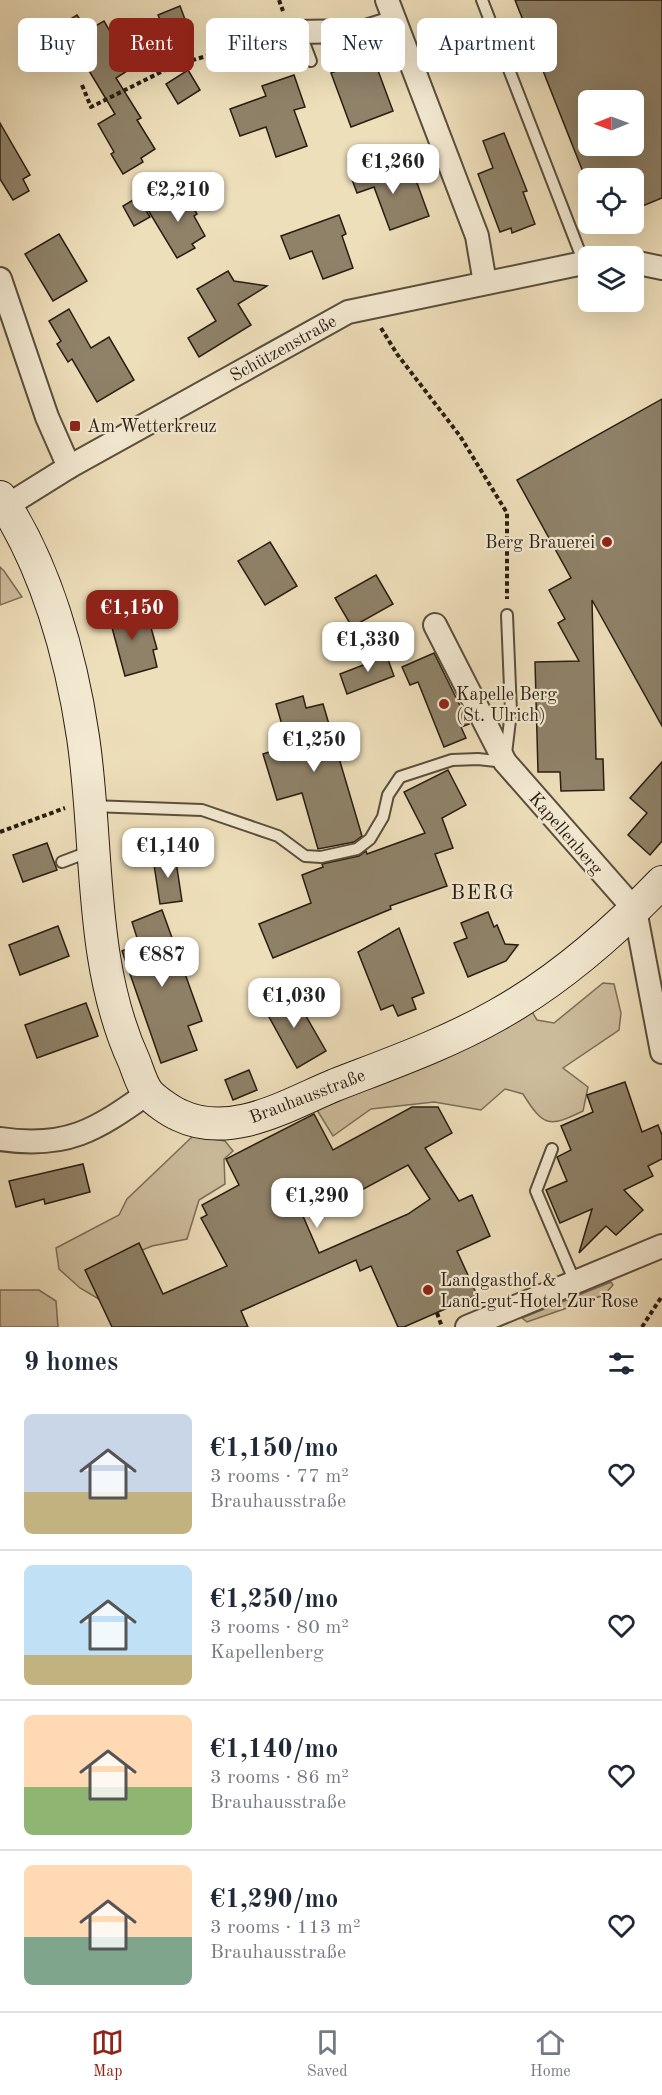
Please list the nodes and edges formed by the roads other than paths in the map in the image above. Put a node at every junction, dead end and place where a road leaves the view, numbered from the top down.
1 (387, 0) edge
2 (482, 0) edge
3 (394, 18) edge
4 (405, 48) edge
5 (309, 56) edge
6 (311, 61) dead end
7 (580, 246) edge
8 (578, 264) edge
9 (644, 264) edge
10 (662, 268) edge
11 (0, 279) edge
12 (485, 283) junction
13 (69, 467) junction
14 (2, 505) edge
15 (507, 615) road end
16 (435, 625) dead end
17 (505, 762) junction
18 (91, 802) junction
19 (94, 849) junction
20 (62, 862) dead end
21 (662, 882) edge
22 (635, 910) junction
23 (656, 982) edge
24 (662, 1052) edge
25 (148, 1093) junction
26 (0, 1139) edge
27 (552, 1149) dead end
28 (662, 1246) edge
29 (574, 1280) junction
30 (467, 1327) edge

1 - 3 street
2 - 7 lane
4 - 12 street
5 - 6 lane
8 - 12 street, Schützenstraße
9 - 10 street
11 - 13 street
12 - 13 street, Schützenstraße
13 - 14 street, Schützenstraße
14 - 18 street
15 - 17 lane
16 - 17 street, Kapellenberg
17 - 18 lane
17 - 22 street, Kapellenberg
18 - 19 street
19 - 20 lane
19 - 25 street
21 - 22 street, Brauhausstraße
22 - 23 street, Kapellenberg
22 - 25 street, Brauhausstraße
23 - 24 street, Kapellenberg
25 - 26 street
27 - 29 lane
28 - 29 street
29 - 30 street

